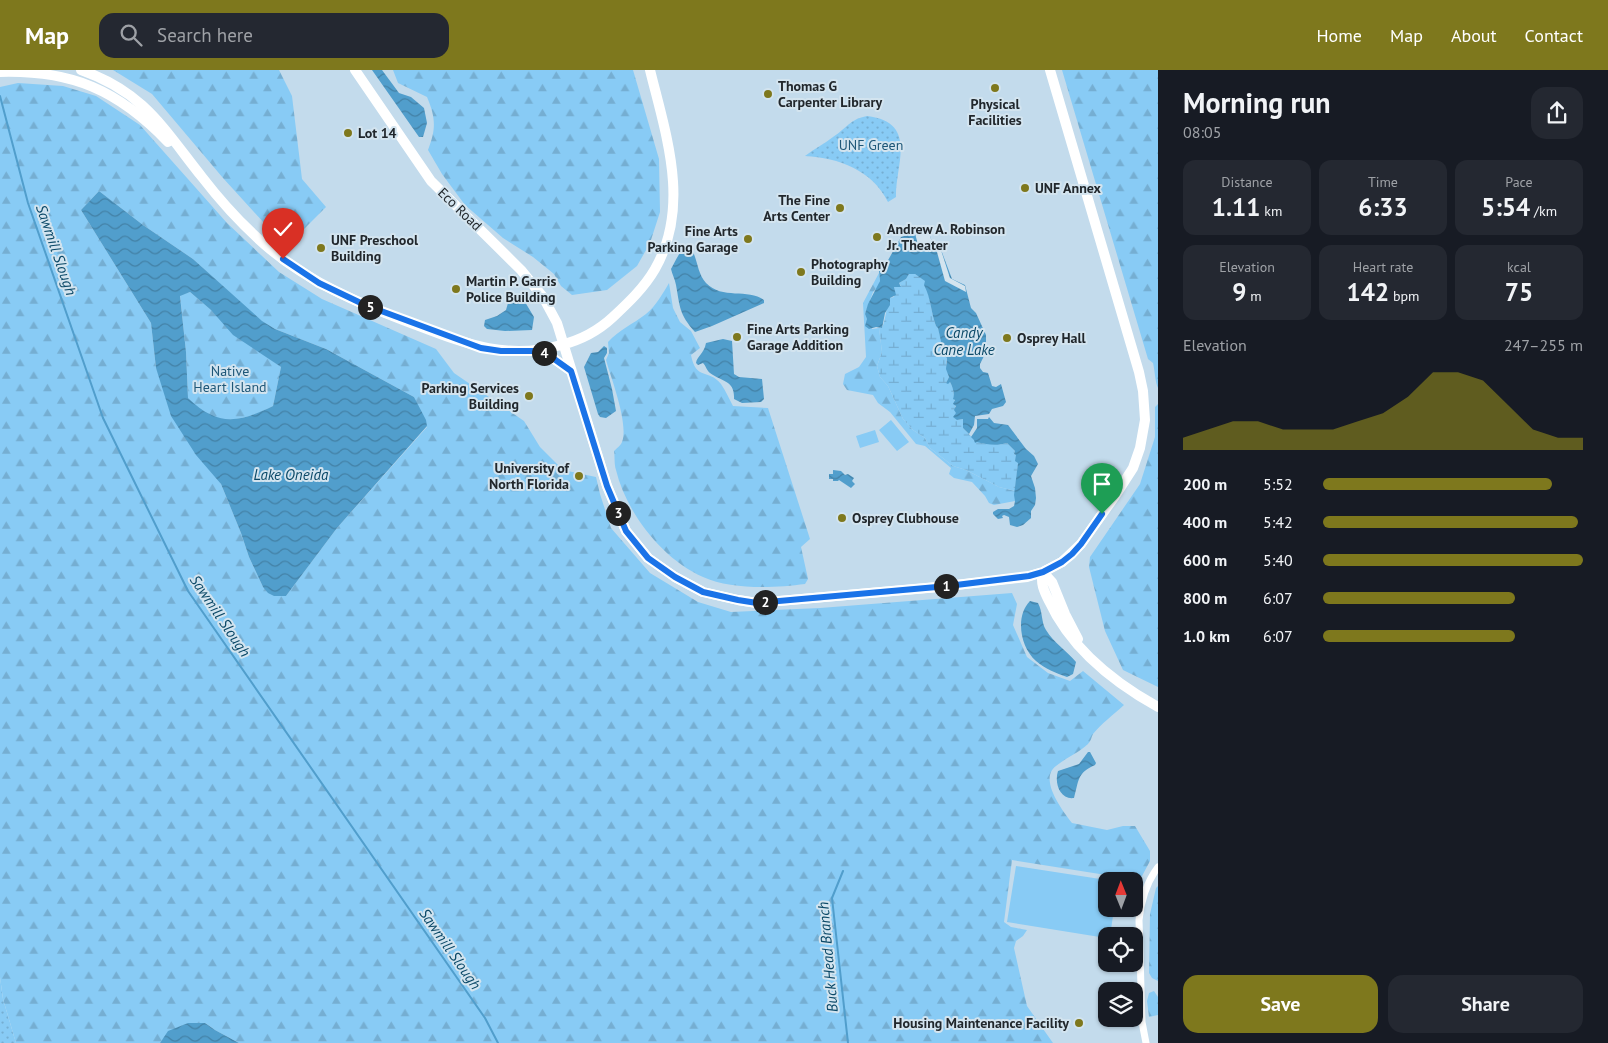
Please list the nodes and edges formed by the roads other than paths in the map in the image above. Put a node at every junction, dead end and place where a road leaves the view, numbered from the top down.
1 (81, 70) edge
2 (356, 70) edge
3 (650, 70) edge
4 (1050, 70) edge
5 (0, 72) edge
6 (201, 176) junction
7 (563, 345) junction
8 (538, 351) junction
9 (571, 371) junction
10 (1043, 572) junction
11 (1158, 707) edge
12 (1158, 867) edge
13 (1146, 1043) edge

1 - 6 street
2 - 7 street, Eco Road
3 - 7 street
4 - 10 street, Eco Road
5 - 6 street
6 - 8 street
7 - 8 street
7 - 9 street, Eco Road
8 - 9 street
9 - 10 street, Eco Road
10 - 11 street
12 - 13 street

